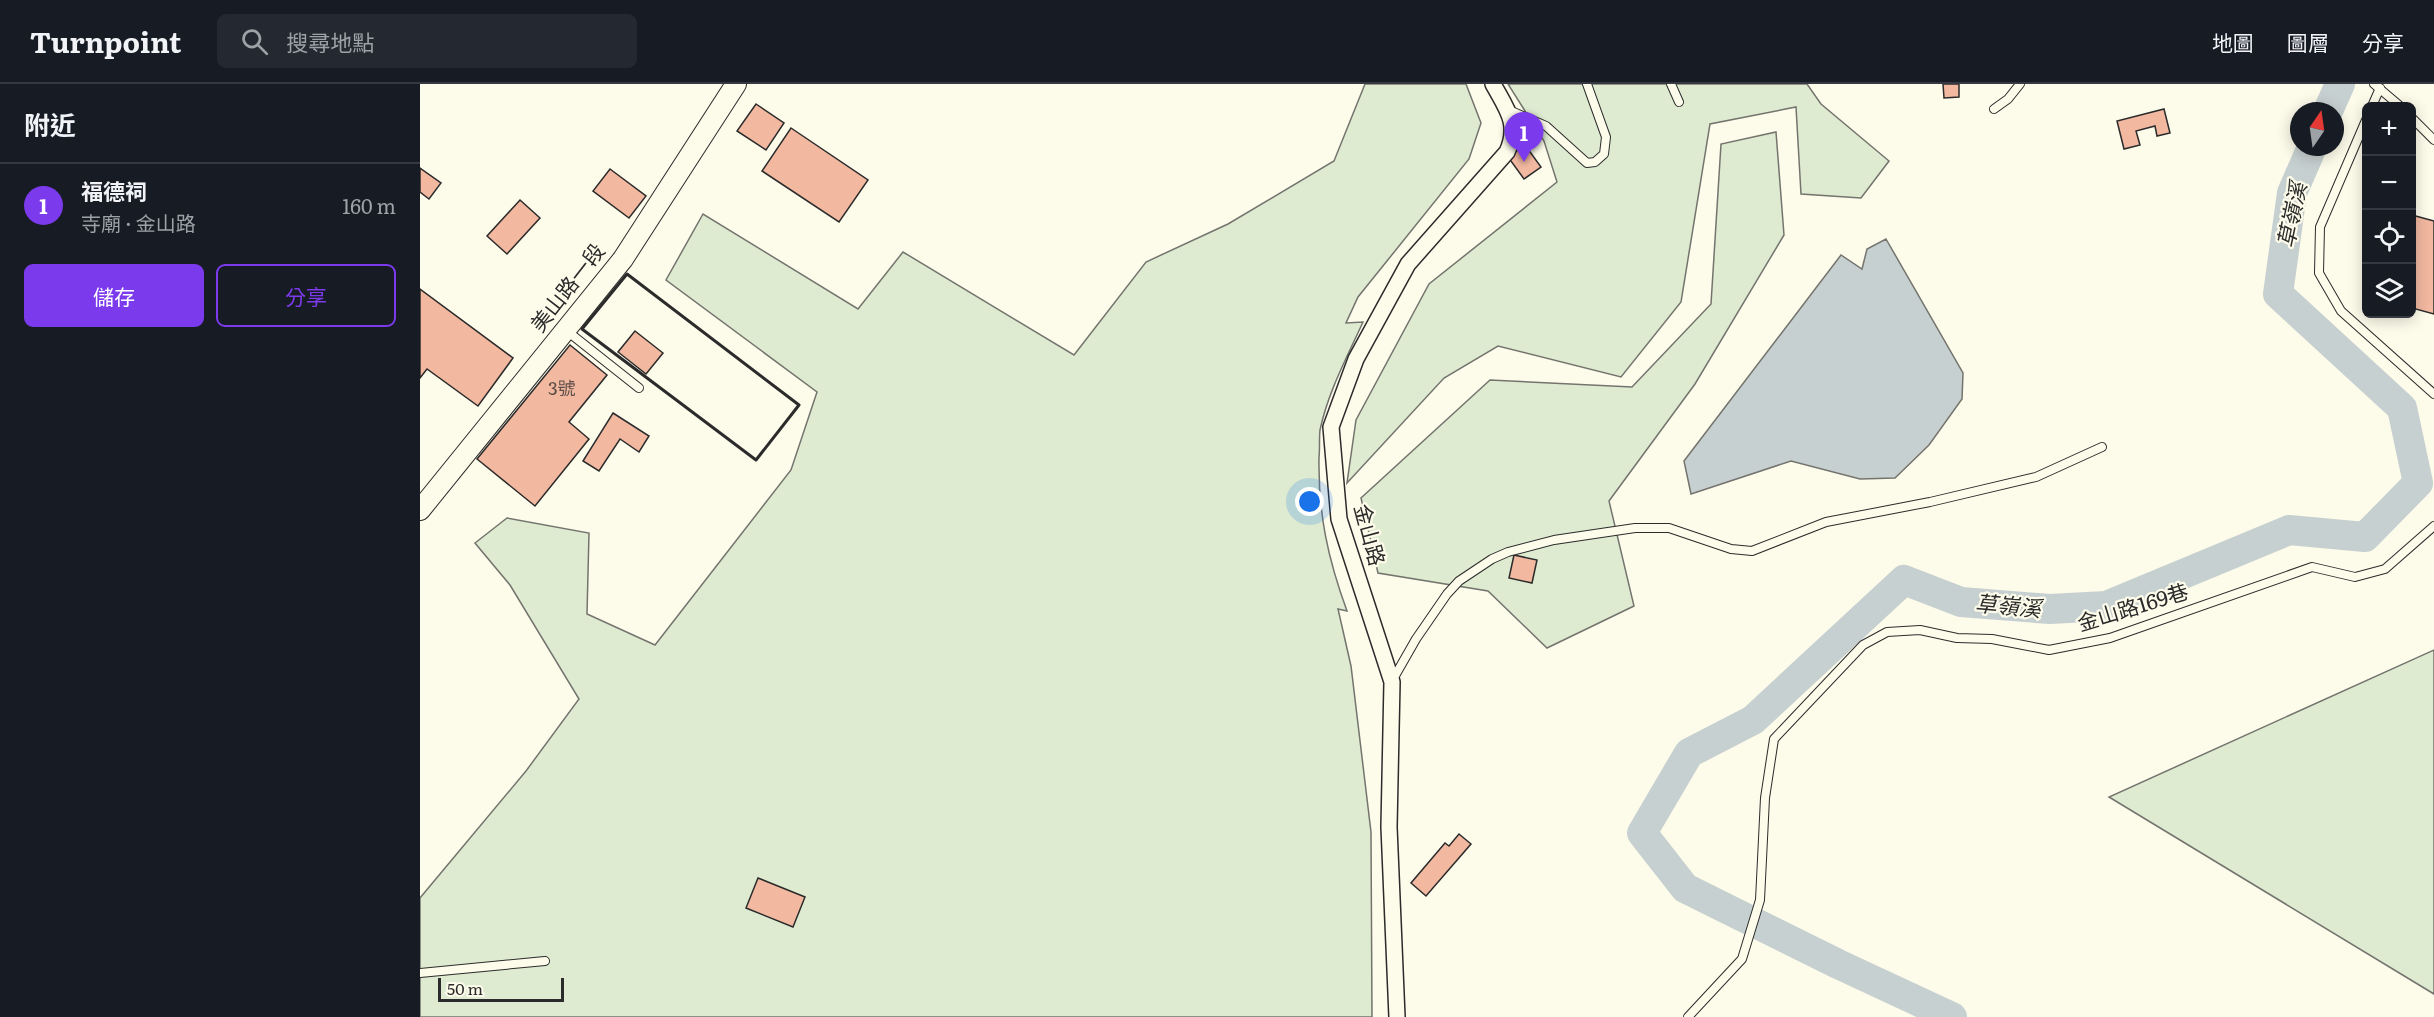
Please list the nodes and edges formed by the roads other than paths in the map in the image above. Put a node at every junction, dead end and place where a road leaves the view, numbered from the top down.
1 (736, 84) edge
2 (1493, 84) edge
3 (1587, 84) edge
4 (1671, 84) edge
5 (2020, 84) edge
6 (2377, 86) edge
7 (1679, 102) dead end
8 (2373, 102) edge
9 (2395, 102) edge
10 (1994, 109) dead end
11 (1507, 110) junction
12 (2416, 122) edge
13 (2362, 131) edge
14 (2434, 140) edge
15 (566, 330) junction
16 (639, 388) dead end
17 (2434, 394) edge
18 (2102, 447) dead end
19 (420, 510) edge
20 (2434, 526) edge
21 (1392, 682) junction
22 (545, 962) dead end
23 (420, 973) edge
24 (1397, 1017) edge
25 (1688, 1017) edge

1 - 15 street, 美山路一段
2 - 11 street, 金山路
3 - 11 lane
4 - 7 lane
5 - 10 lane
6 - 8 lane
6 - 9 lane
11 - 21 street, 金山路
12 - 14 lane
13 - 17 lane
15 - 16 lane
15 - 19 street, 美山路一段
18 - 21 lane
20 - 25 lane, 金山路169巷
21 - 24 street, 金山路
22 - 23 lane

